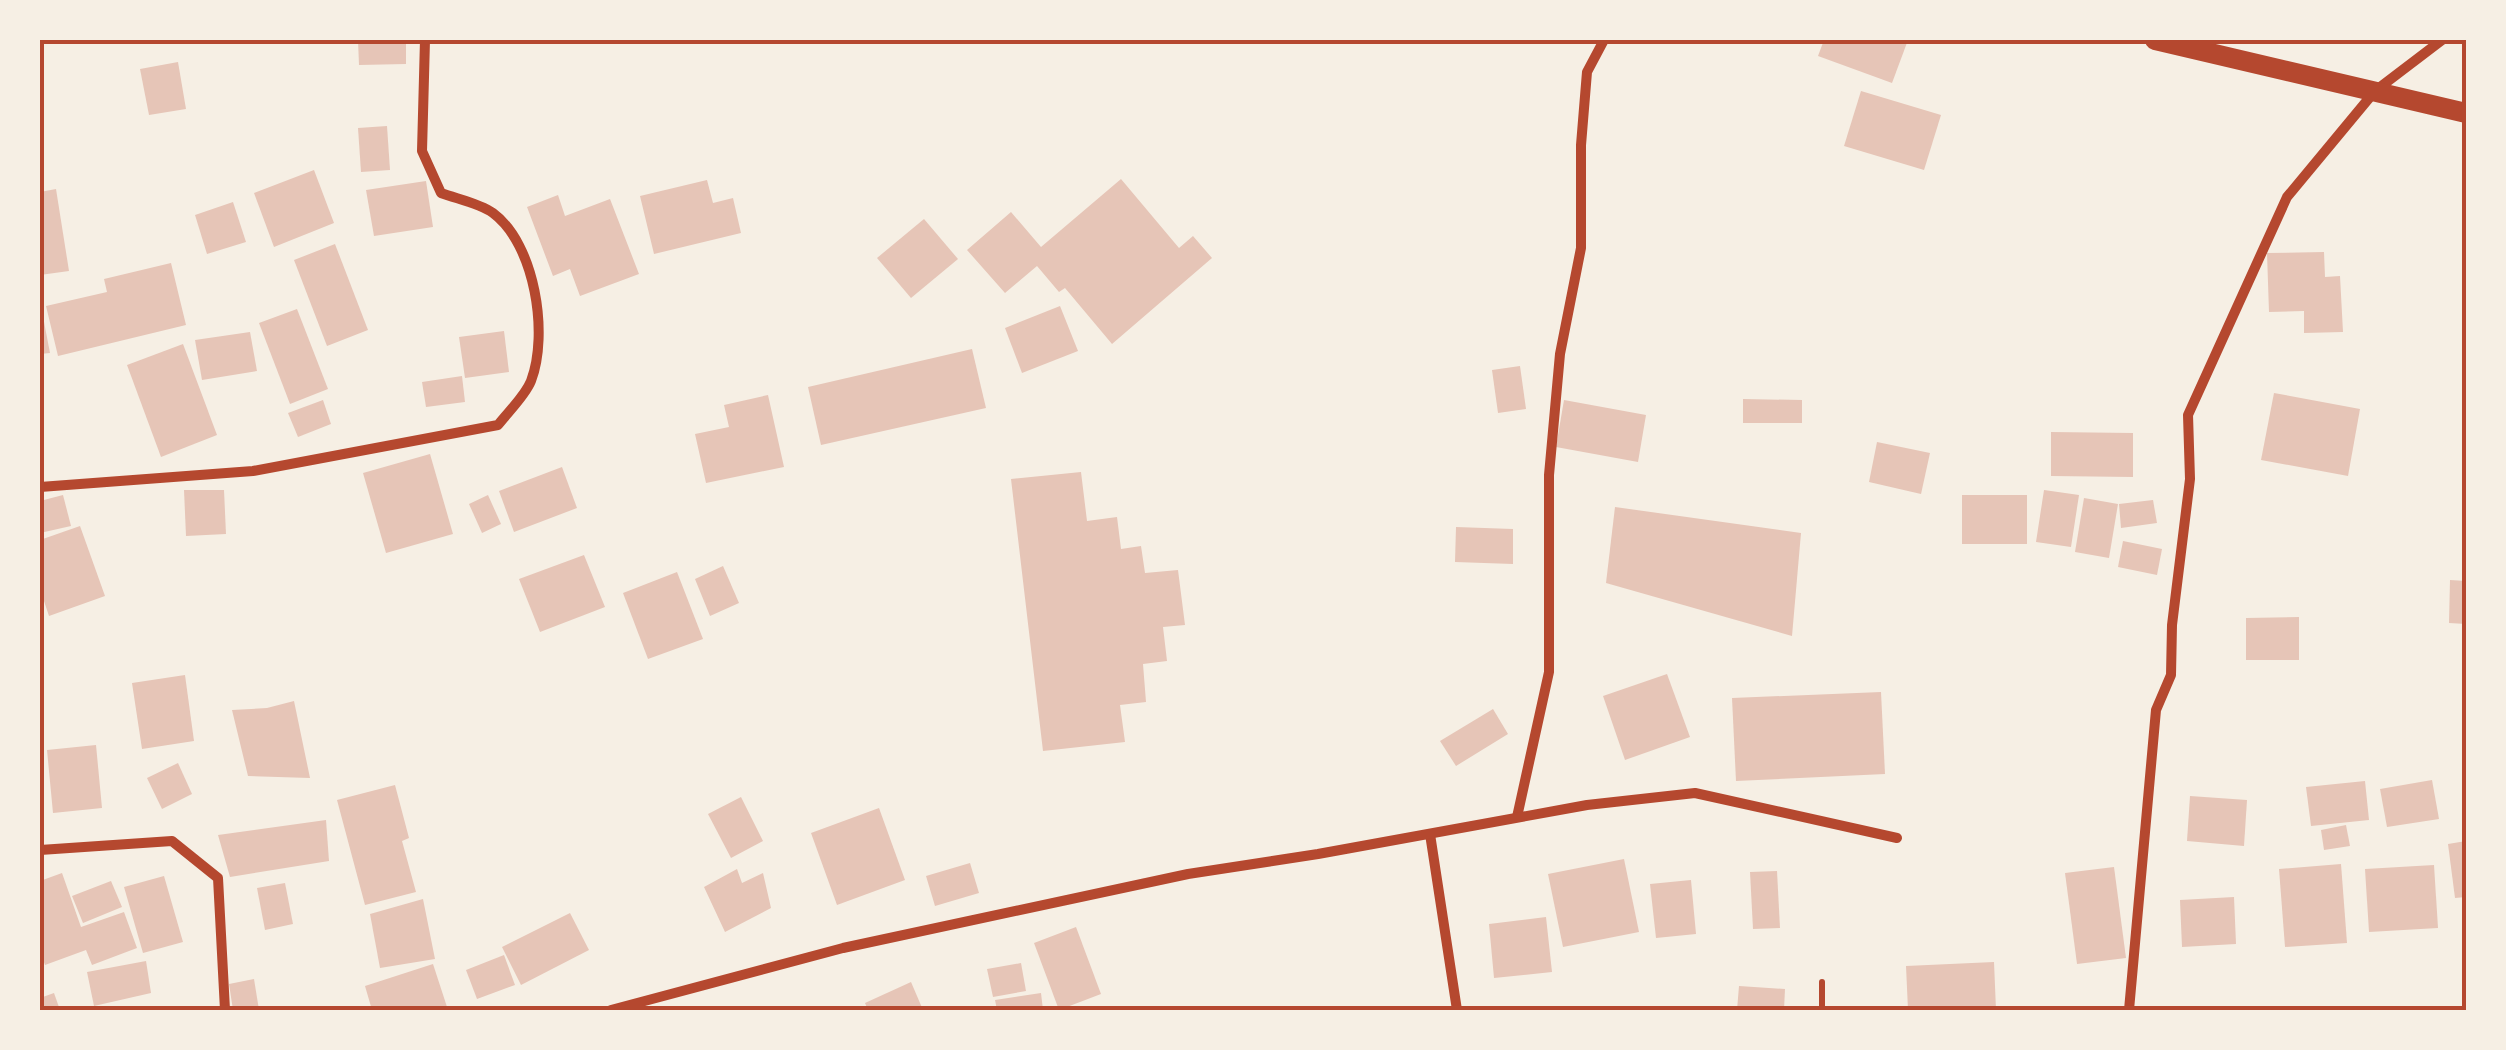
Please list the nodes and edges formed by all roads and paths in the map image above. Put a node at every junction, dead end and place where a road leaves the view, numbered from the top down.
1 (425, 40) edge
2 (1604, 40) edge
3 (2155, 40) edge
4 (2442, 40) edge
5 (2375, 92) junction
6 (2466, 113) edge
7 (40, 486) edge
8 (1517, 817) junction
9 (1430, 834) junction
10 (1897, 838) dead end
11 (40, 850) edge
12 (1822, 982) dead end
13 (225, 1010) edge
14 (611, 1010) edge
15 (1458, 1010) edge
16 (1822, 1010) edge
17 (2128, 1010) edge

1 - 7 street
2 - 8 street
3 - 5 main road
4 - 5 street
5 - 6 main road
5 - 17 street
8 - 9 street
8 - 10 street
9 - 14 street
9 - 15 street
11 - 13 street
12 - 16 path

